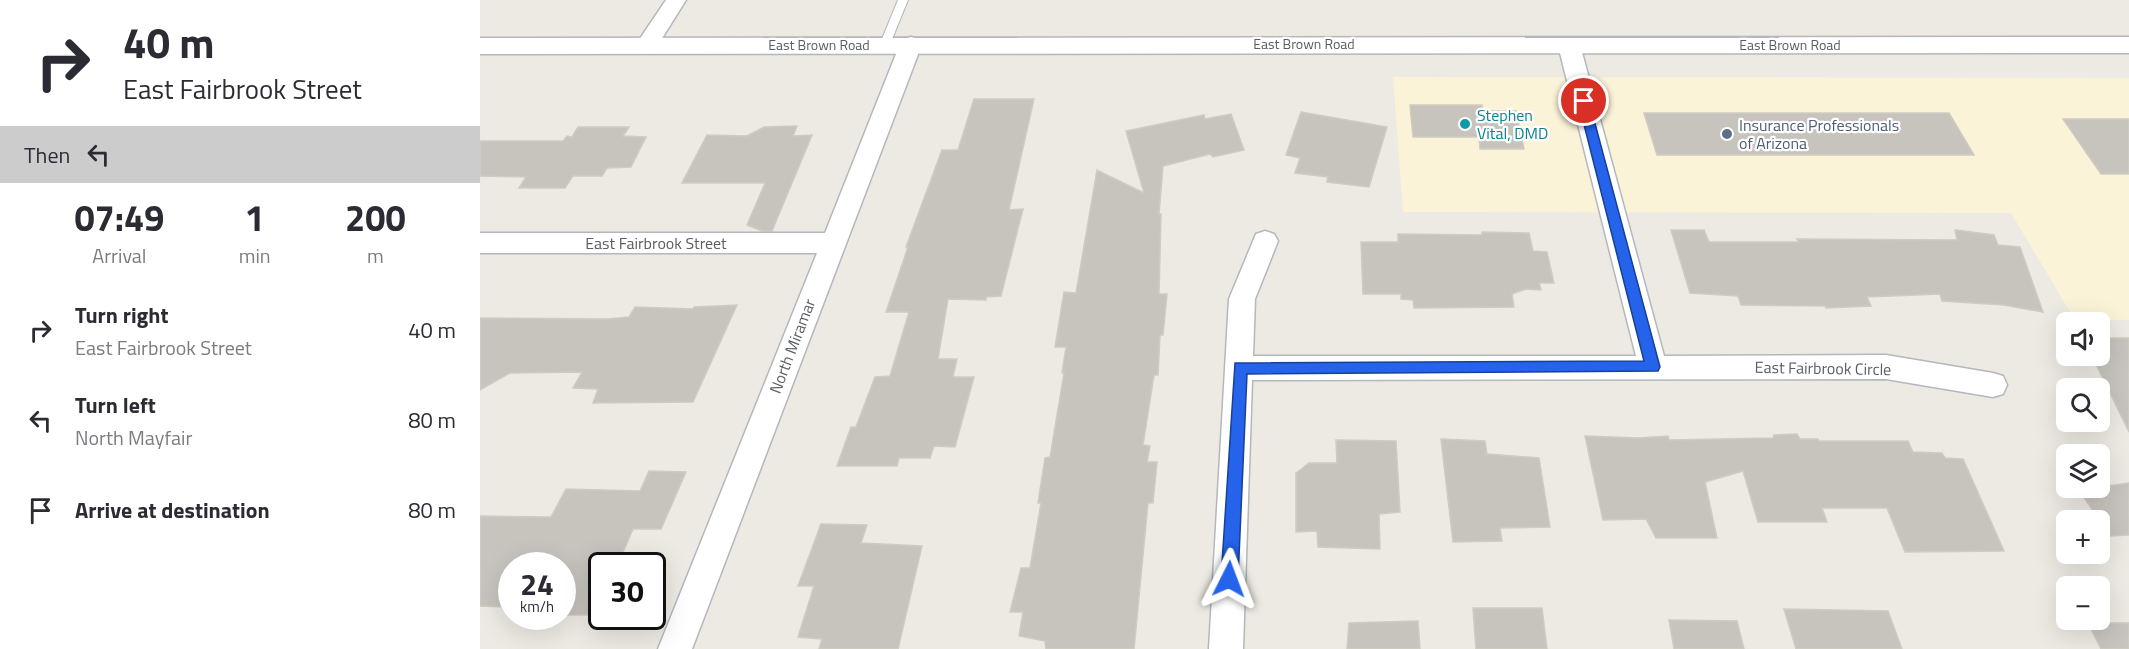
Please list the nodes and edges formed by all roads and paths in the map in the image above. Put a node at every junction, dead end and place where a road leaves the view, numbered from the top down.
1 (676, 0) edge
2 (903, 0) edge
3 (898, 44) junction
4 (1569, 45) junction
5 (2129, 45) edge
6 (480, 46) edge
7 (646, 46) junction
8 (1265, 242) dead end
9 (480, 243) edge
10 (832, 243) junction
11 (1653, 367) junction
12 (1240, 368) junction
13 (1993, 385) dead end
14 (675, 649) edge
15 (1226, 649) edge

1 - 7 street
2 - 3 lane
3 - 4 main road, East Brown Road
3 - 7 main road, East Brown Road
3 - 10 street, North Miramar
4 - 5 main road, East Brown Road
4 - 11 street
6 - 7 main road, East Brown Road
8 - 12 street
9 - 10 street, East Fairbrook Street
10 - 14 street, North Miramar
11 - 12 street
11 - 13 street, East Fairbrook Circle
12 - 15 street

